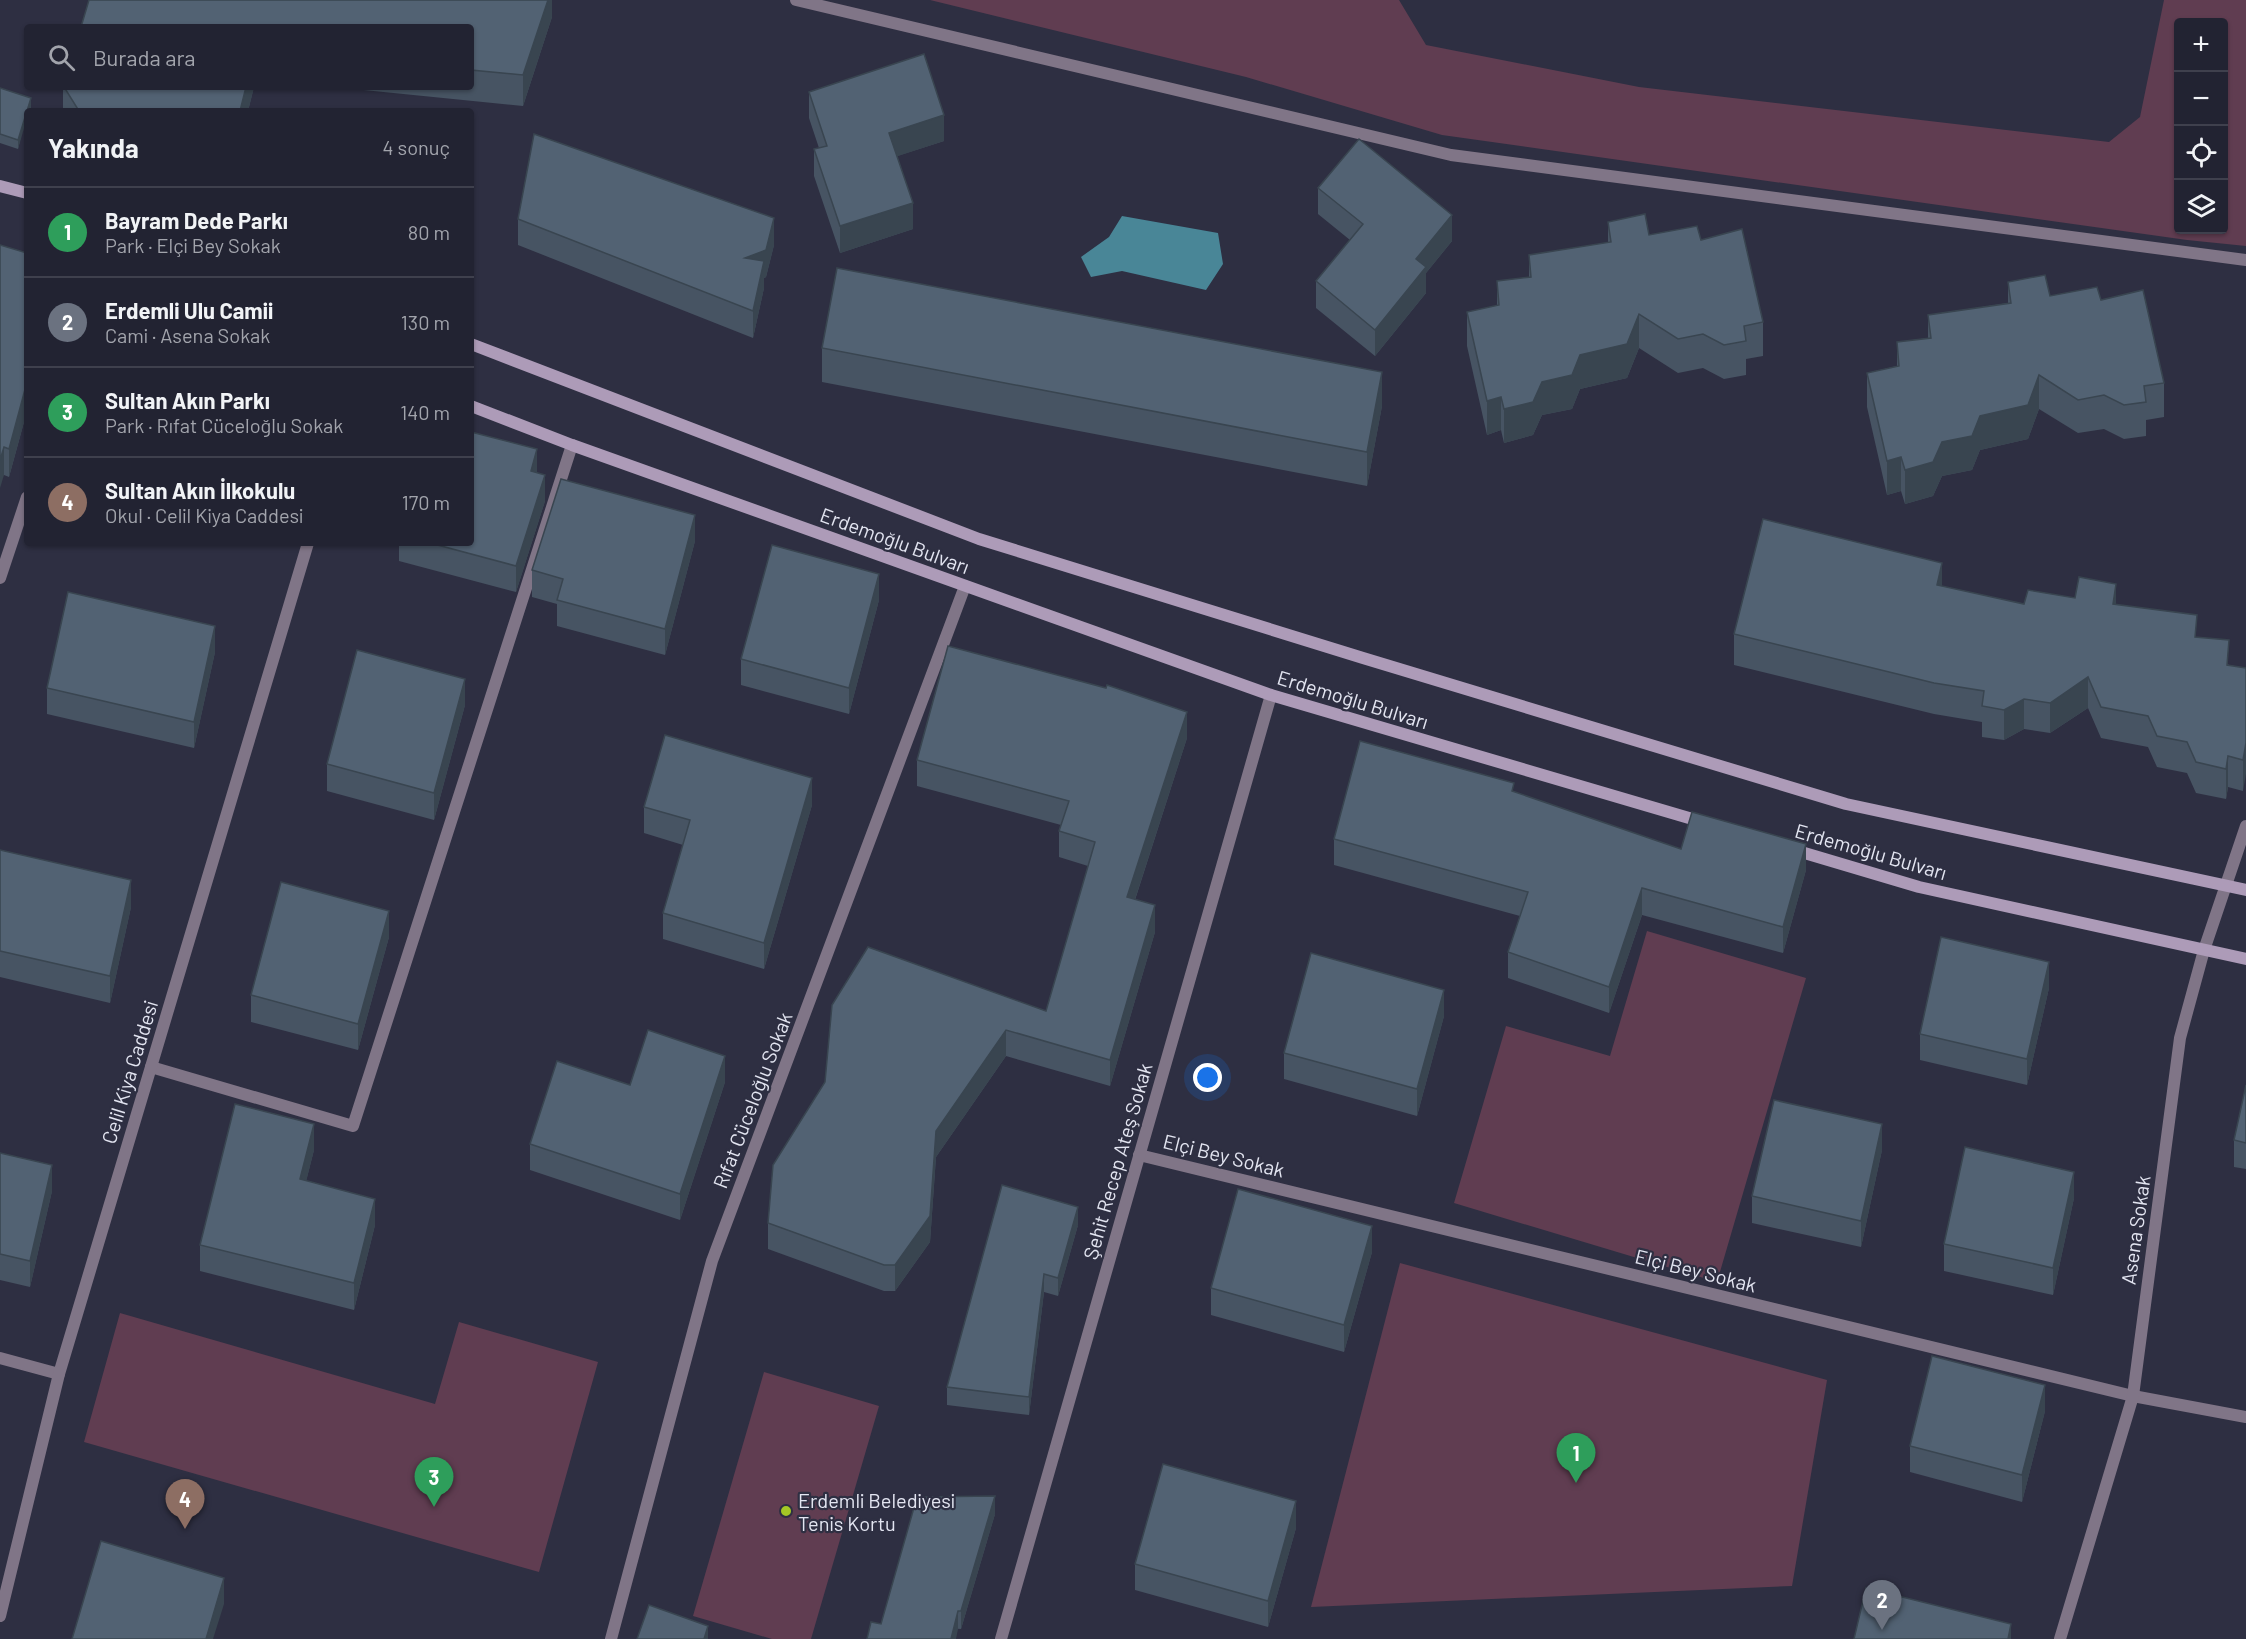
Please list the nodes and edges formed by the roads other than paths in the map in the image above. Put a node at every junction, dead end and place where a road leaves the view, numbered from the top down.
1 (796, 0) edge
2 (0, 186) edge
3 (24, 192) edge
4 (2246, 260) edge
5 (474, 345) edge
6 (474, 407) edge
7 (572, 445) junction
8 (24, 506) edge
9 (307, 546) edge
10 (0, 578) edge
11 (965, 586) junction
12 (1271, 695) junction
13 (1715, 826) edge
14 (2246, 826) edge
15 (1783, 846) edge
16 (2228, 886) junction
17 (2246, 890) edge
18 (2204, 950) junction
19 (2246, 959) edge
20 (151, 1067) junction
21 (1139, 1155) junction
22 (0, 1358) edge
23 (59, 1374) junction
24 (2133, 1396) junction
25 (2246, 1417) edge
26 (0, 1616) edge
27 (611, 1639) edge
28 (1000, 1639) edge
29 (2060, 1639) edge

1 - 4 street
2 - 3 main road
5 - 16 main road, Erdemoğlu Bulvarı
6 - 7 main road, Erdemoğlu Bulvarı
7 - 11 main road, Erdemoğlu Bulvarı
7 - 20 street
8 - 10 street
9 - 20 street, Celil Kiya Caddesi
11 - 12 main road, Erdemoğlu Bulvarı
11 - 27 street, Rıfat Cüceloğlu Sokak
12 - 13 main road, Erdemoğlu Bulvarı
12 - 21 street, Şehit Recep Ateş Sokak
14 - 16 street, Asena Sokak
15 - 18 main road, Erdemoğlu Bulvarı
16 - 17 main road, Erdemoğlu Bulvarı
16 - 18 street, Asena Sokak
18 - 19 main road, Erdemoğlu Bulvarı
18 - 24 street, Asena Sokak
20 - 23 street, Celil Kiya Caddesi
21 - 24 street, Elçi Bey Sokak
21 - 28 street, Şehit Recep Ateş Sokak
22 - 23 street
23 - 26 street, Celil Kiya Caddesi
24 - 25 street, Elçi Bey Sokak
24 - 29 street, Asena Sokak

